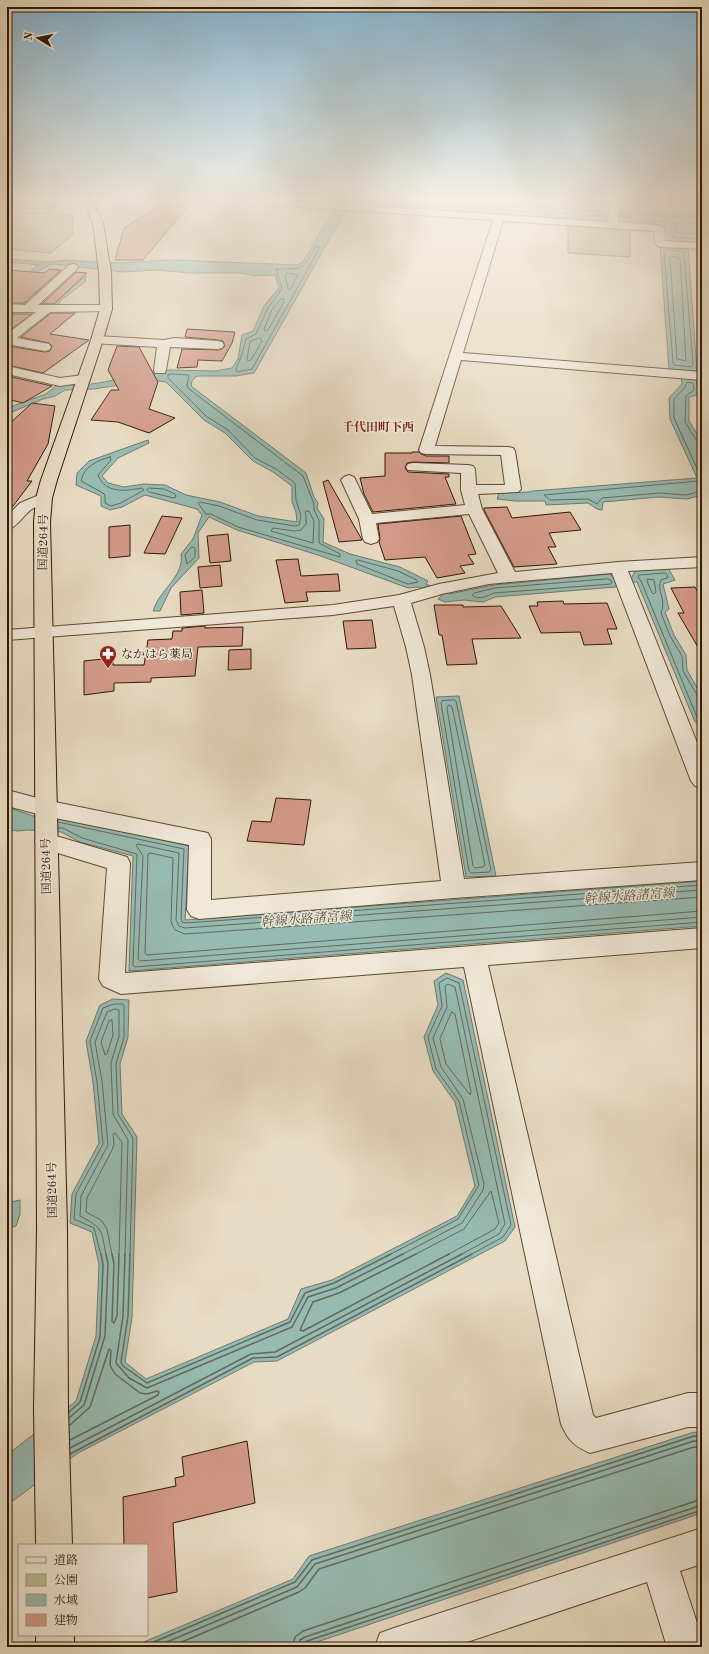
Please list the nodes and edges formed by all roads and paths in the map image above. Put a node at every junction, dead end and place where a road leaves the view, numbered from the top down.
1 (62, 277) edge
2 (104, 277) edge
3 (481, 277) edge
4 (32, 304) junction
5 (7, 308) edge
6 (48, 308) junction
7 (106, 309) junction
8 (7, 340) edge
9 (98, 340) junction
10 (164, 344) junction
11 (218, 344) dead end
12 (45, 346) dead end
13 (456, 356) junction
14 (7, 370) edge
15 (160, 370) dead end
16 (30, 375) junction
17 (692, 375) edge
18 (81, 384) junction
19 (13, 386) dead end
20 (413, 467) dead end
21 (349, 480) dead end
22 (469, 490) junction
23 (44, 498) junction
24 (474, 509) junction
25 (367, 519) junction
26 (7, 525) edge
27 (371, 539) dead end
28 (702, 562) edge
29 (622, 576) junction
30 (508, 577) junction
31 (402, 600) junction
32 (43, 633) junction
33 (7, 635) edge
34 (702, 781) edge
35 (7, 798) edge
36 (45, 808) junction
37 (46, 841) junction
38 (702, 871) edge
39 (454, 889) junction
40 (702, 938) edge
41 (474, 956) junction
42 (702, 1410) edge
43 (54, 1544) edge
44 (702, 1546) edge
45 (658, 1561) junction
46 (55, 1636) edge
47 (55, 1647) edge
48 (394, 1647) edge
49 (686, 1647) edge

1 - 4 street
2 - 7 highway, 国道264号
3 - 13 street
4 - 5 street
4 - 6 street
6 - 7 street
6 - 8 street
7 - 9 highway, 国道264号
8 - 12 street
9 - 10 street
9 - 18 highway, 国道264号
10 - 11 street
10 - 15 street
13 - 17 street
13 - 22 street
14 - 16 street
16 - 18 street
16 - 19 street
18 - 23 highway, 国道264号
20 - 22 street
21 - 25 street
22 - 24 street
23 - 26 street
23 - 32 highway, 国道264号
24 - 25 street
24 - 30 street
25 - 27 street
28 - 29 street
29 - 30 street
29 - 34 street
30 - 31 street
31 - 32 street
31 - 39 street
32 - 33 street
32 - 36 highway, 国道264号
35 - 36 street
36 - 37 highway, 国道264号
36 - 39 street
37 - 41 street
37 - 43 highway, 国道264号
38 - 39 street
40 - 41 street
41 - 42 street
44 - 45 street
45 - 48 street
45 - 49 street
46 - 47 highway

